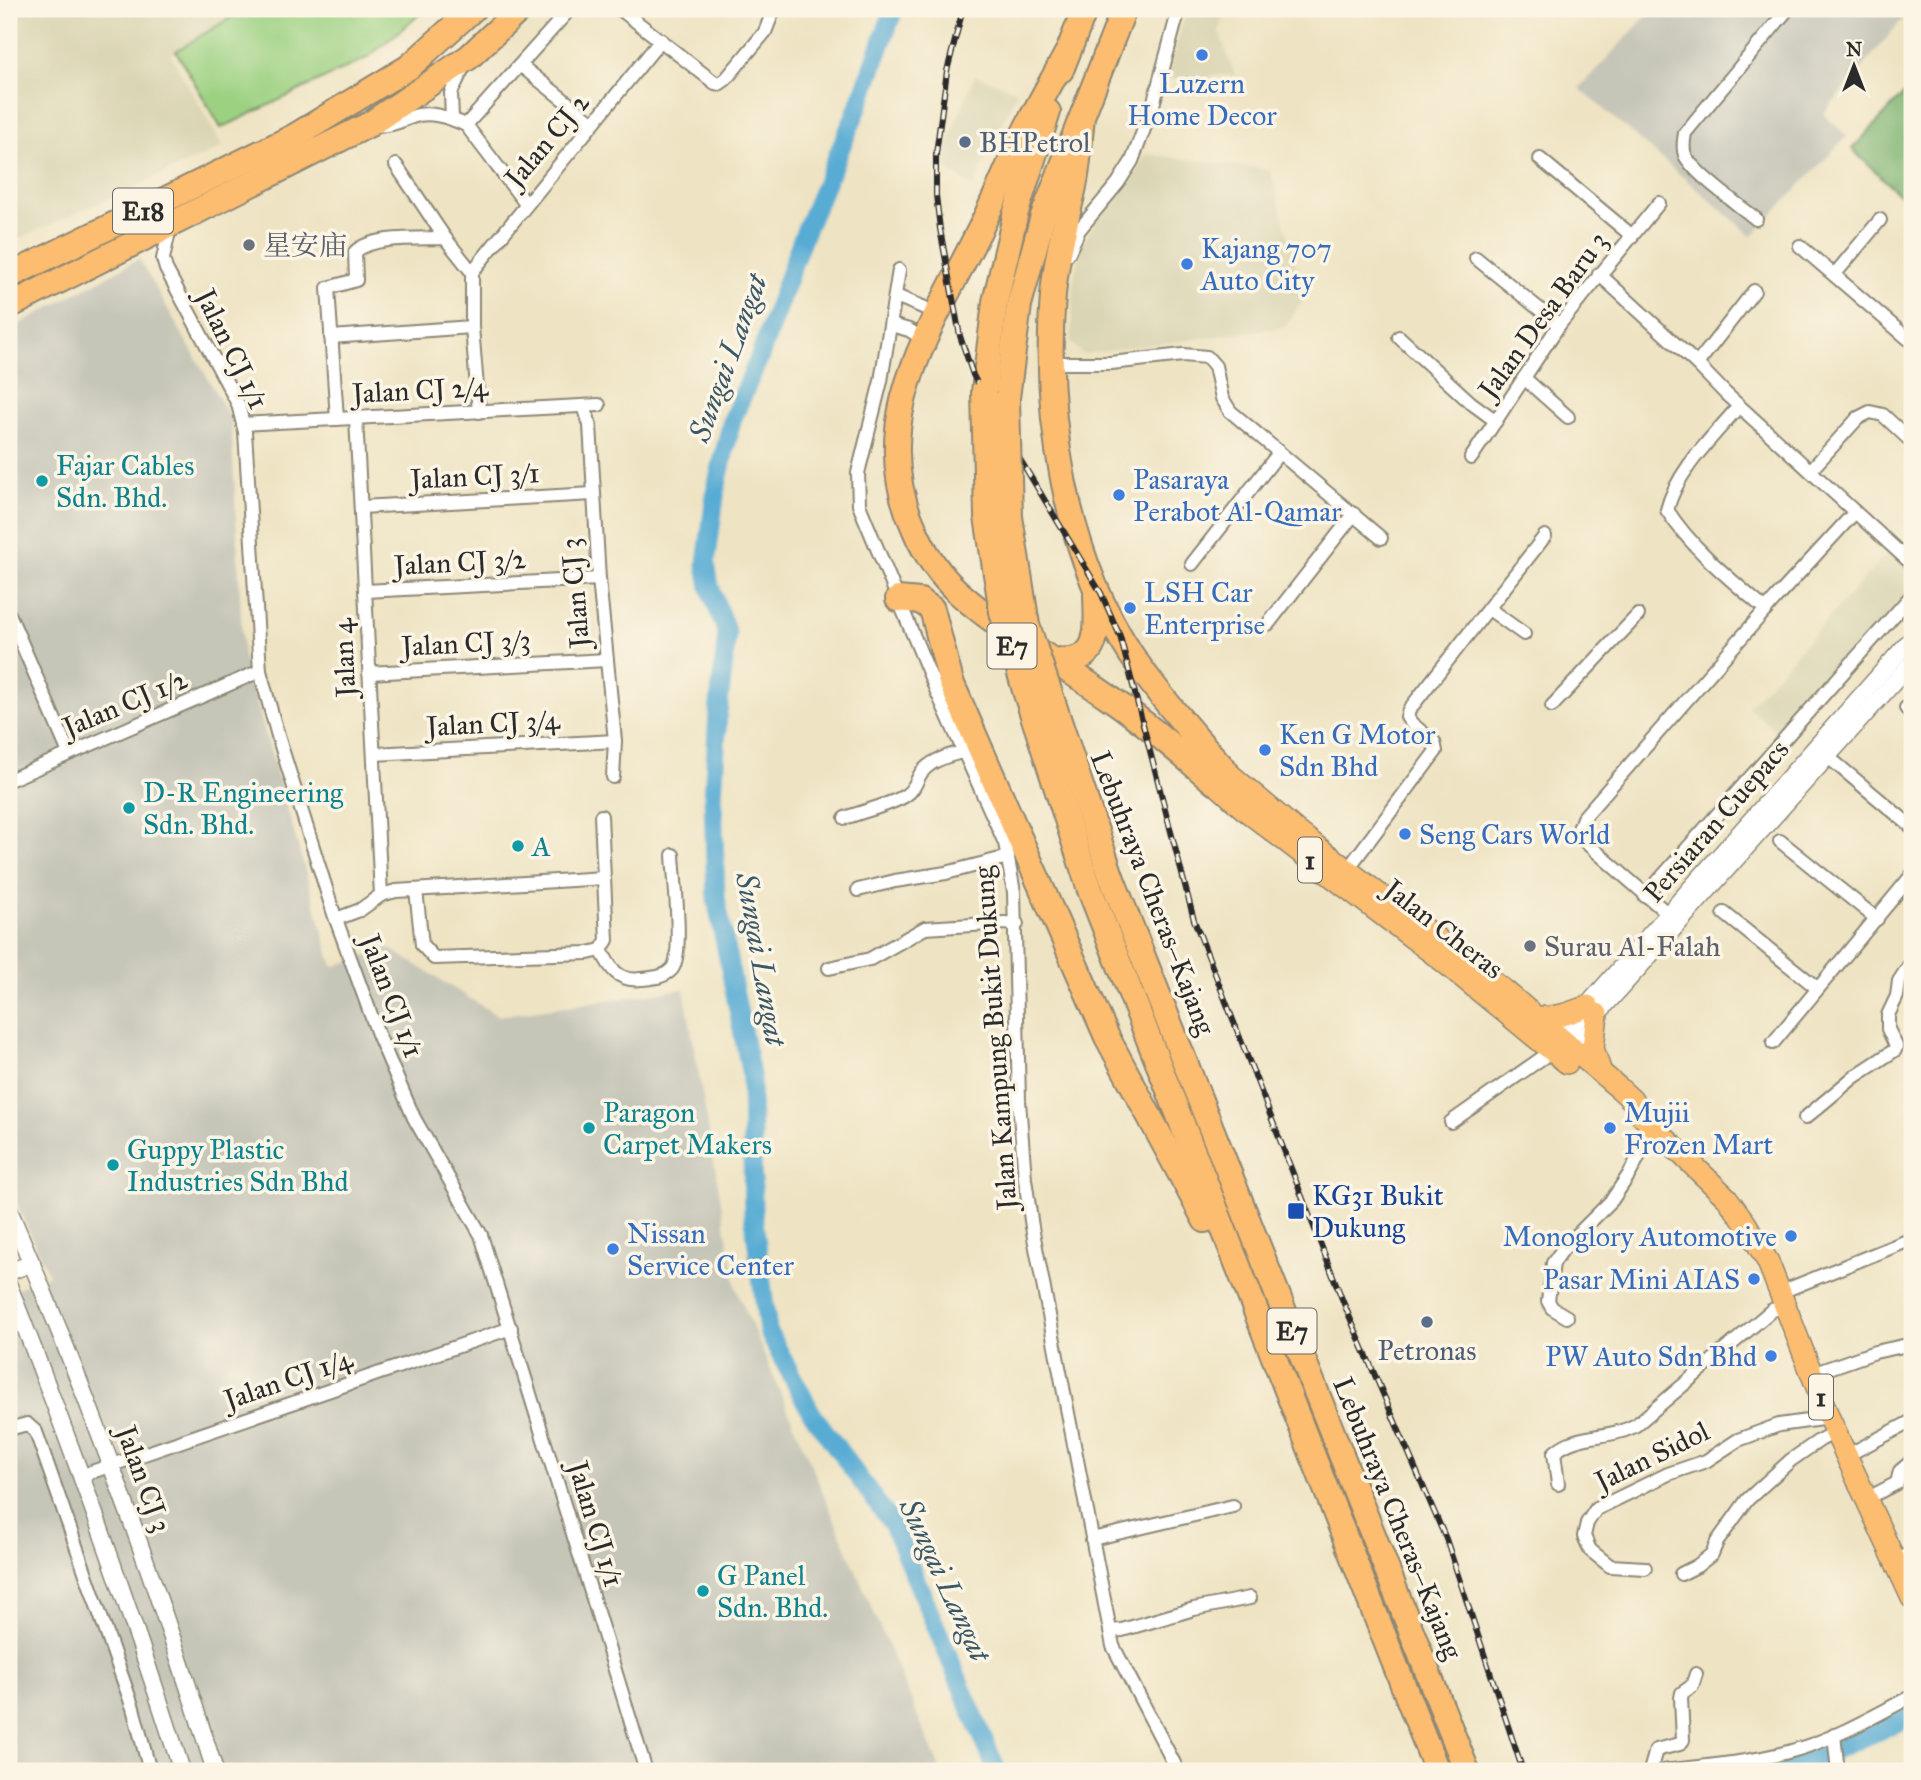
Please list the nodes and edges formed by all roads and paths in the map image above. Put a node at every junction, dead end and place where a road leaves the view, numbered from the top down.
1 (473, 9) edge
2 (520, 9) edge
3 (570, 9) edge
4 (620, 9) edge
5 (1085, 9) edge
6 (1124, 9) edge
7 (1179, 9) edge
8 (1788, 9) edge
9 (770, 10) edge
10 (661, 40) junction
11 (1066, 55) junction
12 (469, 57) junction
13 (520, 65) junction
14 (1082, 117) junction
15 (452, 119) junction
16 (593, 123) junction
17 (370, 124) junction
18 (466, 125) junction
19 (1540, 159) dead end
20 (396, 165) dead end
21 (1659, 203) dead end
22 (526, 204) junction
23 (1756, 219) dead end
24 (1880, 220) dead end
25 (170, 225) junction
26 (1631, 235) junction
27 (445, 238) junction
28 (1800, 246) dead end
29 (1476, 258) dead end
30 (899, 270) dead end
31 (472, 272) junction
32 (1600, 274) junction
33 (1835, 274) junction
34 (9, 276) edge
35 (1755, 291) dead end
36 (896, 296) junction
37 (1053, 297) junction
38 (9, 306) edge
39 (937, 313) junction
40 (891, 325) junction
41 (1559, 325) junction
42 (471, 327) junction
43 (331, 337) junction
44 (1399, 337) dead end
45 (923, 339) junction
46 (1912, 342) edge
47 (1050, 363) junction
48 (1697, 364) junction
49 (1524, 378) junction
50 (995, 395) junction
51 (599, 405) dead end
52 (584, 406) junction
53 (1739, 406) junction
54 (479, 412) junction
55 (1568, 417) dead end
56 (356, 418) junction
57 (337, 419) junction
58 (1496, 421) junction
59 (243, 424) junction
60 (1912, 442) edge
61 (1279, 453) junction
62 (1471, 458) dead end
63 (1811, 470) junction
64 (593, 495) junction
65 (360, 507) junction
66 (1855, 512) junction
67 (1354, 514) junction
68 (1545, 536) dead end
69 (1381, 538) dead end
70 (1192, 564) dead end
71 (1912, 564) edge
72 (599, 579) junction
73 (1095, 586) junction
74 (365, 591) junction
75 (1912, 595) edge
76 (898, 599) junction
77 (1489, 609) junction
78 (1766, 610) junction
79 (9, 614) edge
80 (1638, 615) dead end
81 (1268, 624) dead end
82 (1524, 634) dead end
83 (1912, 638) edge
84 (1131, 654) junction
85 (1049, 659) junction
86 (607, 660) junction
87 (1912, 662) edge
88 (260, 671) junction
89 (369, 673) junction
90 (1105, 695) junction
91 (1552, 706) dead end
92 (615, 741) junction
93 (965, 751) junction
94 (1821, 752) junction
95 (69, 753) junction
96 (374, 754) junction
97 (613, 777) dead end
98 (1220, 777) junction
99 (9, 780) edge
100 (601, 816) dead end
101 (845, 818) dead end
102 (1912, 827) edge
103 (1780, 841) dead end
104 (673, 855) dead end
105 (1009, 857) junction
106 (1347, 870) junction
107 (1912, 874) edge
108 (604, 878) junction
109 (416, 890) junction
110 (858, 890) dead end
111 (381, 895) junction
112 (1645, 896) junction
113 (1724, 913) dead end
114 (1668, 914) junction
115 (336, 919) junction
116 (1877, 919) junction
117 (1017, 924) junction
118 (601, 950) junction
119 (1912, 961) edge
120 (829, 968) dead end
121 (1817, 988) junction
122 (1592, 1010) junction
123 (1536, 1017) junction
124 (1773, 1043) dead end
125 (1560, 1045) junction
126 (1601, 1073) junction
127 (1805, 1118) dead end
128 (1648, 1121) junction
129 (1451, 1122) dead end
130 (9, 1210) edge
131 (1912, 1239) edge
132 (16, 1248) edge
133 (32, 1262) junction
134 (9, 1272) edge
135 (9, 1286) edge
136 (1784, 1300) junction
137 (12, 1302) edge
138 (1567, 1317) dead end
139 (1260, 1323) junction
140 (511, 1328) junction
141 (1912, 1343) edge
142 (1812, 1374) junction
143 (1912, 1421) edge
144 (1832, 1425) junction
145 (9, 1429) edge
146 (1846, 1456) junction
147 (1912, 1461) edge
148 (112, 1465) junction
149 (80, 1476) junction
150 (1558, 1484) dead end
151 (1866, 1499) junction
152 (1233, 1506) dead end
153 (1092, 1539) junction
154 (1904, 1557) edge
155 (1645, 1568) dead end
156 (1681, 1574) dead end
157 (1250, 1598) dead end
158 (1912, 1598) edge
159 (170, 1630) junction
160 (1110, 1631) junction
161 (140, 1640) junction
162 (1696, 1674) dead end
163 (1912, 1696) edge
164 (1834, 1739) junction
165 (150, 1771) edge
166 (182, 1771) edge
167 (215, 1771) edge
168 (646, 1771) edge
169 (1178, 1771) edge
170 (1437, 1771) edge
171 (1467, 1771) edge
172 (1650, 1771) edge
173 (1664, 1771) edge
174 (1838, 1771) edge

1 - 34 highway, E18
2 - 12 highway, E18
3 - 13 street
4 - 10 street
5 - 11 highway, Lebuhraya Cheras–Kajang / E7
6 - 14 highway, Lebuhraya Cheras–Kajang / E7
7 - 37 street
8 - 23 street
9 - 10 street
10 - 16 street, Jalan CJ 2
11 - 39 highway
11 - 50 highway, Lebuhraya Cheras–Kajang / E7
12 - 15 street
12 - 17 highway, E18
13 - 16 street
13 - 18 street
14 - 37 highway
14 - 50 highway, Lebuhraya Cheras–Kajang / E7
15 - 17 street
15 - 18 street
16 - 22 street, Jalan CJ 2
17 - 25 highway, E18
18 - 22 street
19 - 26 street
20 - 27 street
21 - 26 street, Jalan Desa Baru 3
22 - 31 street, Jalan CJ 2
24 - 33 street
25 - 38 highway, E18
25 - 59 street, Jalan CJ 1/1
26 - 32 street, Jalan Desa Baru 3
27 - 31 street
27 - 43 street
28 - 33 street
29 - 41 street
30 - 36 street, Jalan Kampung Bukit Dukung
31 - 42 street
32 - 41 street, Jalan Desa Baru 3
32 - 48 street
33 - 46 street
35 - 48 street
36 - 39 street
36 - 40 street, Jalan Kampung Bukit Dukung
37 - 47 highway
39 - 45 highway
40 - 45 street
40 - 76 street, Jalan Kampung Bukit Dukung
41 - 49 street, Jalan Desa Baru 3
42 - 43 street
42 - 54 street
43 - 57 street
44 - 58 street
45 - 85 highway
47 - 61 street
47 - 73 highway
48 - 53 street
49 - 55 street
49 - 58 street, Jalan Desa Baru 3
50 - 139 highway, Lebuhraya Cheras–Kajang / E7, bridge
50 - 171 highway, Lebuhraya Cheras–Kajang / E7, bridge
51 - 52 street, Jalan CJ 2/4
52 - 54 street, Jalan CJ 2/4
52 - 64 street, Jalan CJ 3
53 - 63 street
53 - 78 street
54 - 56 street, Jalan CJ 2/4
56 - 57 street, Jalan CJ 2/4
56 - 65 street, Jalan 4
57 - 59 street, Jalan CJ 2/4
58 - 62 street, Jalan Desa Baru 3
59 - 88 street, Jalan CJ 1/1
60 - 63 street
61 - 67 street
61 - 70 street
63 - 66 street
64 - 65 street, Jalan CJ 3/1
64 - 72 street, Jalan CJ 3
65 - 74 street, Jalan 4
66 - 71 street
66 - 78 street
67 - 69 street
67 - 81 street
68 - 77 street
72 - 74 street, Jalan CJ 3/2
72 - 86 street, Jalan CJ 3
73 - 84 highway
73 - 85 highway
74 - 89 street, Jalan 4
75 - 112 street
76 - 93 street, Jalan Kampung Bukit Dukung
76 - 139 highway
77 - 82 street
77 - 106 street
78 - 112 street
79 - 95 street
80 - 91 street
83 - 94 street, Persiaran Cuepacs
84 - 90 highway
84 - 98 highway
85 - 90 highway
86 - 89 street, Jalan CJ 3/3
86 - 92 street, Jalan CJ 3
87 - 94 street, Persiaran Cuepacs
88 - 95 street, Jalan CJ 1/2
88 - 115 street, Jalan CJ 1/1
89 - 96 street, Jalan 4
90 - 98 highway
92 - 96 street, Jalan CJ 3/4
92 - 97 street, Jalan CJ 3
93 - 101 street
93 - 105 street, Jalan Kampung Bukit Dukung
94 - 102 street
94 - 114 street, Persiaran Cuepacs
94 - 122 street, Persiaran Cuepacs
95 - 99 street, Jalan CJ 1/2
96 - 111 street, Jalan 4
98 - 106 main road, Jalan Cheras / 1
98 - 125 main road, Jalan Cheras / 1
100 - 108 street
103 - 116 street
104 - 118 street
105 - 110 street
105 - 117 street, Jalan Kampung Bukit Dukung
106 - 123 main road, Jalan Cheras / 1
107 - 116 street
108 - 109 street
108 - 118 street
109 - 111 street
109 - 118 street
111 - 115 street
112 - 114 street
113 - 121 street
114 - 122 street, Persiaran Cuepacs
115 - 140 street, Jalan CJ 1/1
116 - 121 street
117 - 120 street
117 - 153 street, Jalan Kampung Bukit Dukung
119 - 127 street
121 - 124 street
122 - 123 main road
122 - 125 street, Persiaran Cuepacs
122 - 126 main road
123 - 125 main road, Jalan Cheras / 1
125 - 126 main road, Jalan Cheras / 1
125 - 128 main road, Jalan Cheras / 1
125 - 129 street
126 - 128 main road, Jalan Cheras / 1
128 - 136 main road, Jalan Cheras / 1
128 - 138 street
130 - 132 street, Jalan CJ 3
131 - 136 street
132 - 133 street, Jalan CJ 3
133 - 134 street
133 - 148 street, Jalan CJ 3
135 - 137 street, Jalan CJ 3
136 - 142 main road, Jalan Cheras / 1
136 - 150 street
137 - 149 street, Jalan CJ 3
139 - 170 highway, Lebuhraya Cheras–Kajang / E7
140 - 148 street, Jalan CJ 1/4
140 - 168 street, Jalan CJ 1/1
141 - 142 street
142 - 144 main road, Jalan Cheras / 1
143 - 146 street
144 - 146 main road, Jalan Cheras / 1
144 - 155 street, Jalan Sidol
144 - 156 street
145 - 165 street
146 - 151 main road, Jalan Cheras / 1
147 - 151 street
148 - 149 street, Jalan CJ 1/4
148 - 159 street, Jalan CJ 3
149 - 161 street, Jalan CJ 3
151 - 154 main road, Jalan Cheras / 1
152 - 153 street
153 - 160 street, Jalan Kampung Bukit Dukung
154 - 158 main road, Jalan Cheras / 1
157 - 160 street
159 - 161 street
159 - 167 street, Jalan CJ 3
160 - 169 street, Jalan Kampung Bukit Dukung
161 - 166 street, Jalan CJ 3
162 - 172 street
163 - 164 street
164 - 173 street
164 - 174 street

